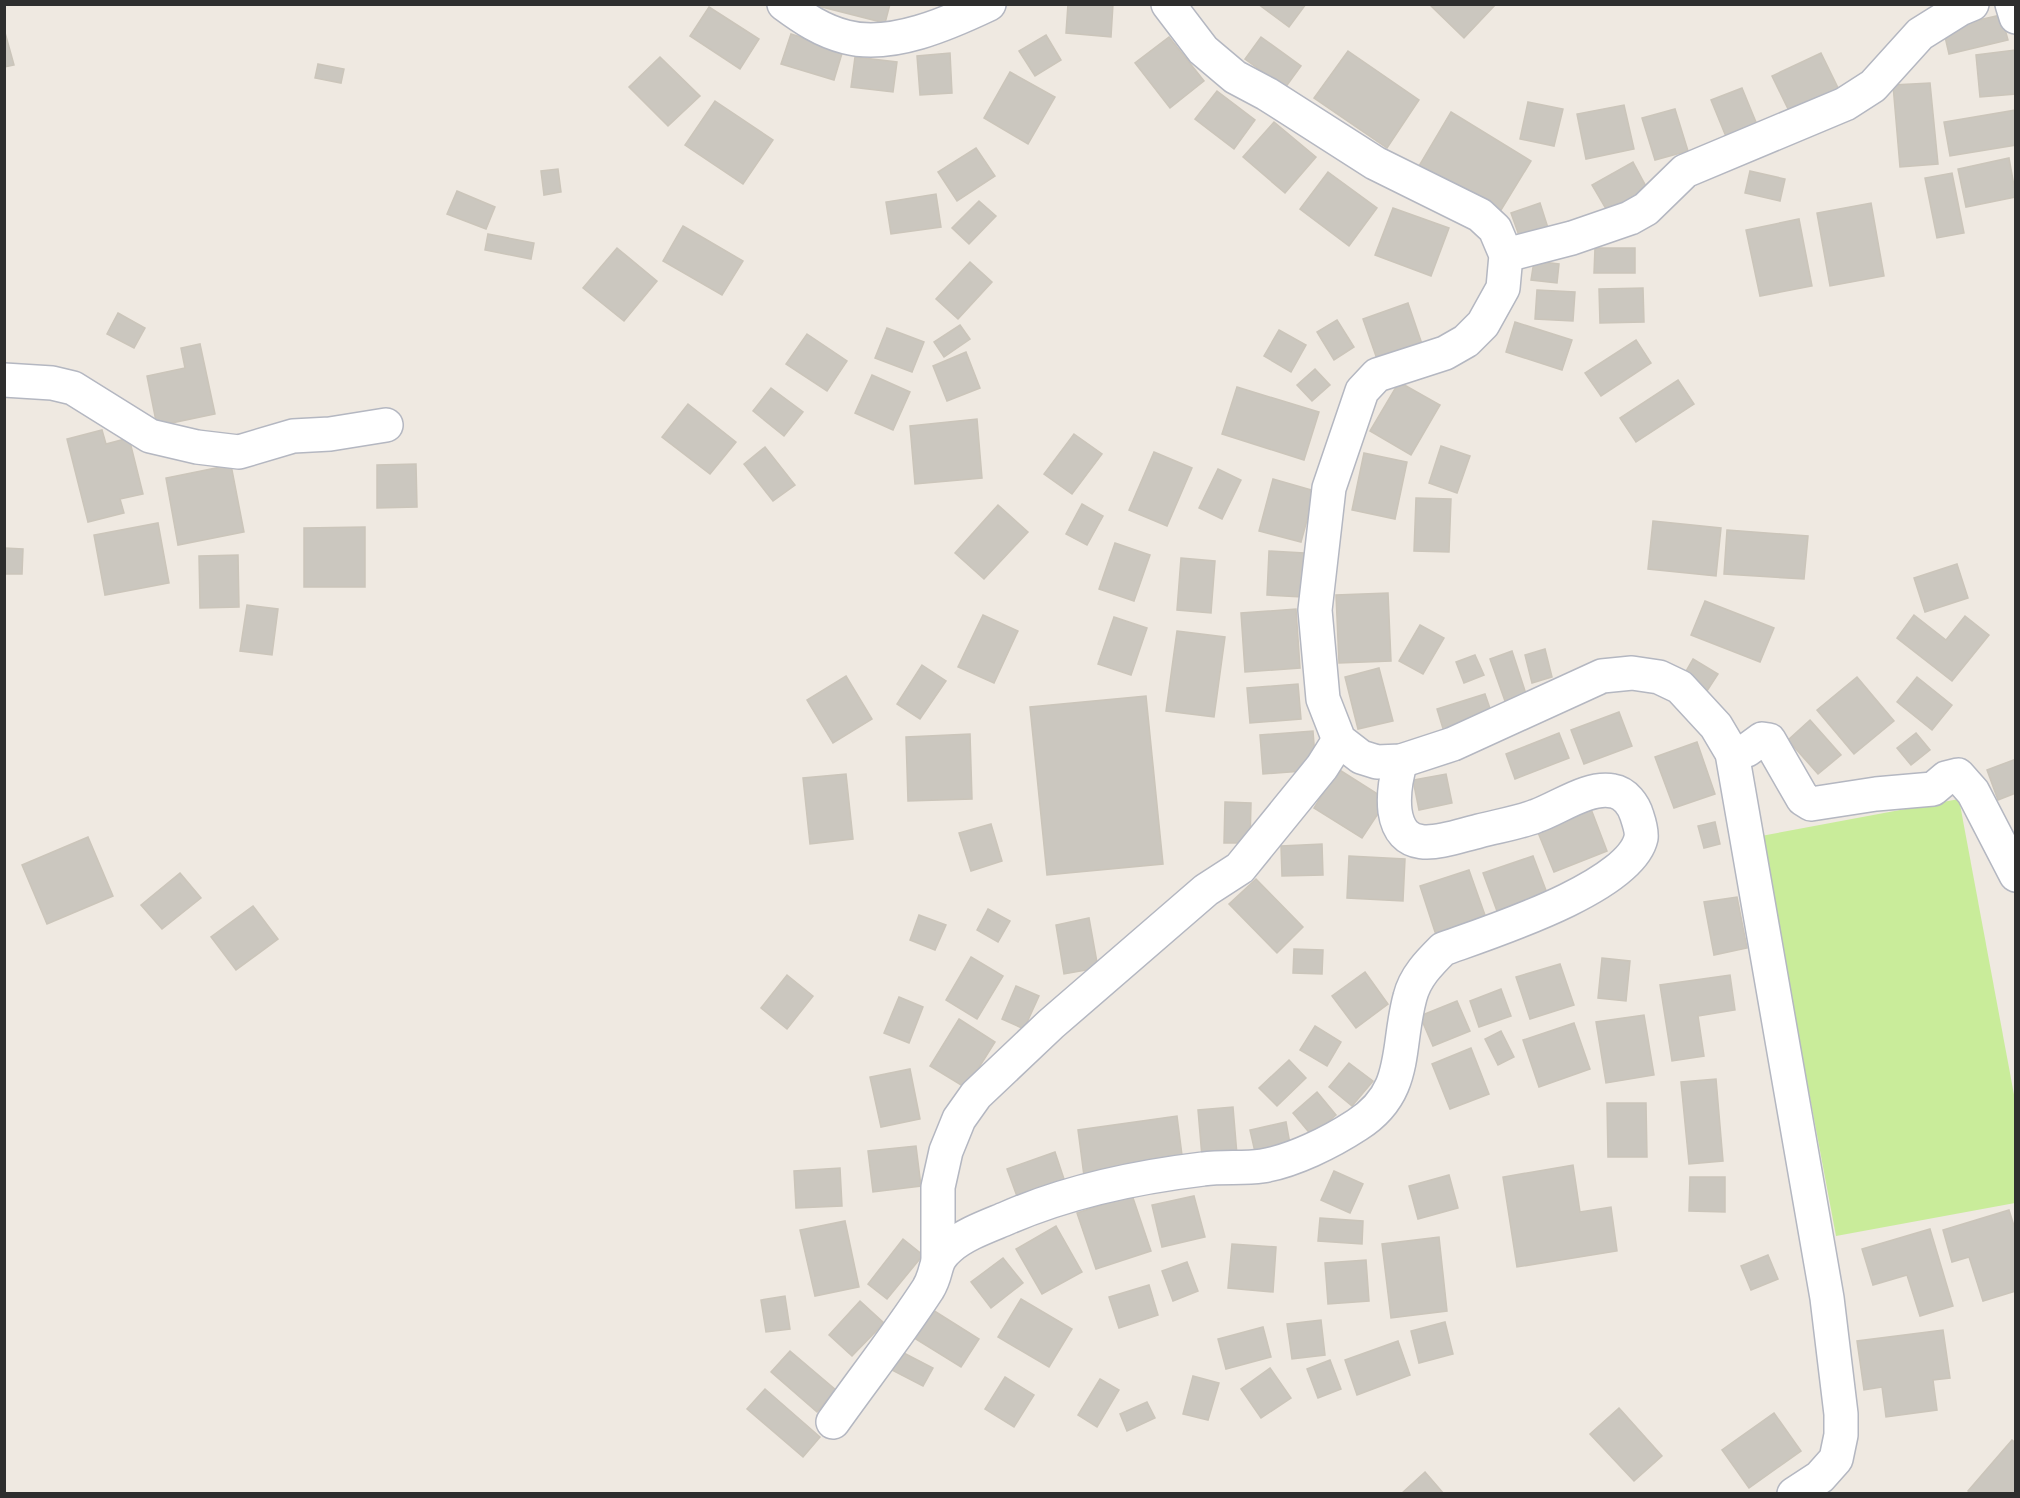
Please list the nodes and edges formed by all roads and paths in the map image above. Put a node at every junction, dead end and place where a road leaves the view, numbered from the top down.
1 (784, 4) edge
2 (988, 4) edge
3 (1168, 4) edge
4 (1972, 4) edge
5 (2013, 4) edge
6 (2016, 16) edge
7 (1506, 255) junction
8 (4, 380) edge
9 (386, 425) dead end
10 (1340, 740) junction
11 (1732, 753) junction
12 (1401, 761) junction
13 (2016, 874) edge
14 (938, 1258) junction
15 (833, 1422) dead end
16 (1794, 1494) edge

1 - 2 street
3 - 7 street
4 - 7 street
5 - 6 street
7 - 10 street
8 - 9 street
10 - 12 street
10 - 14 street
11 - 12 street
11 - 13 street
11 - 16 street
12 - 14 street
14 - 15 street

